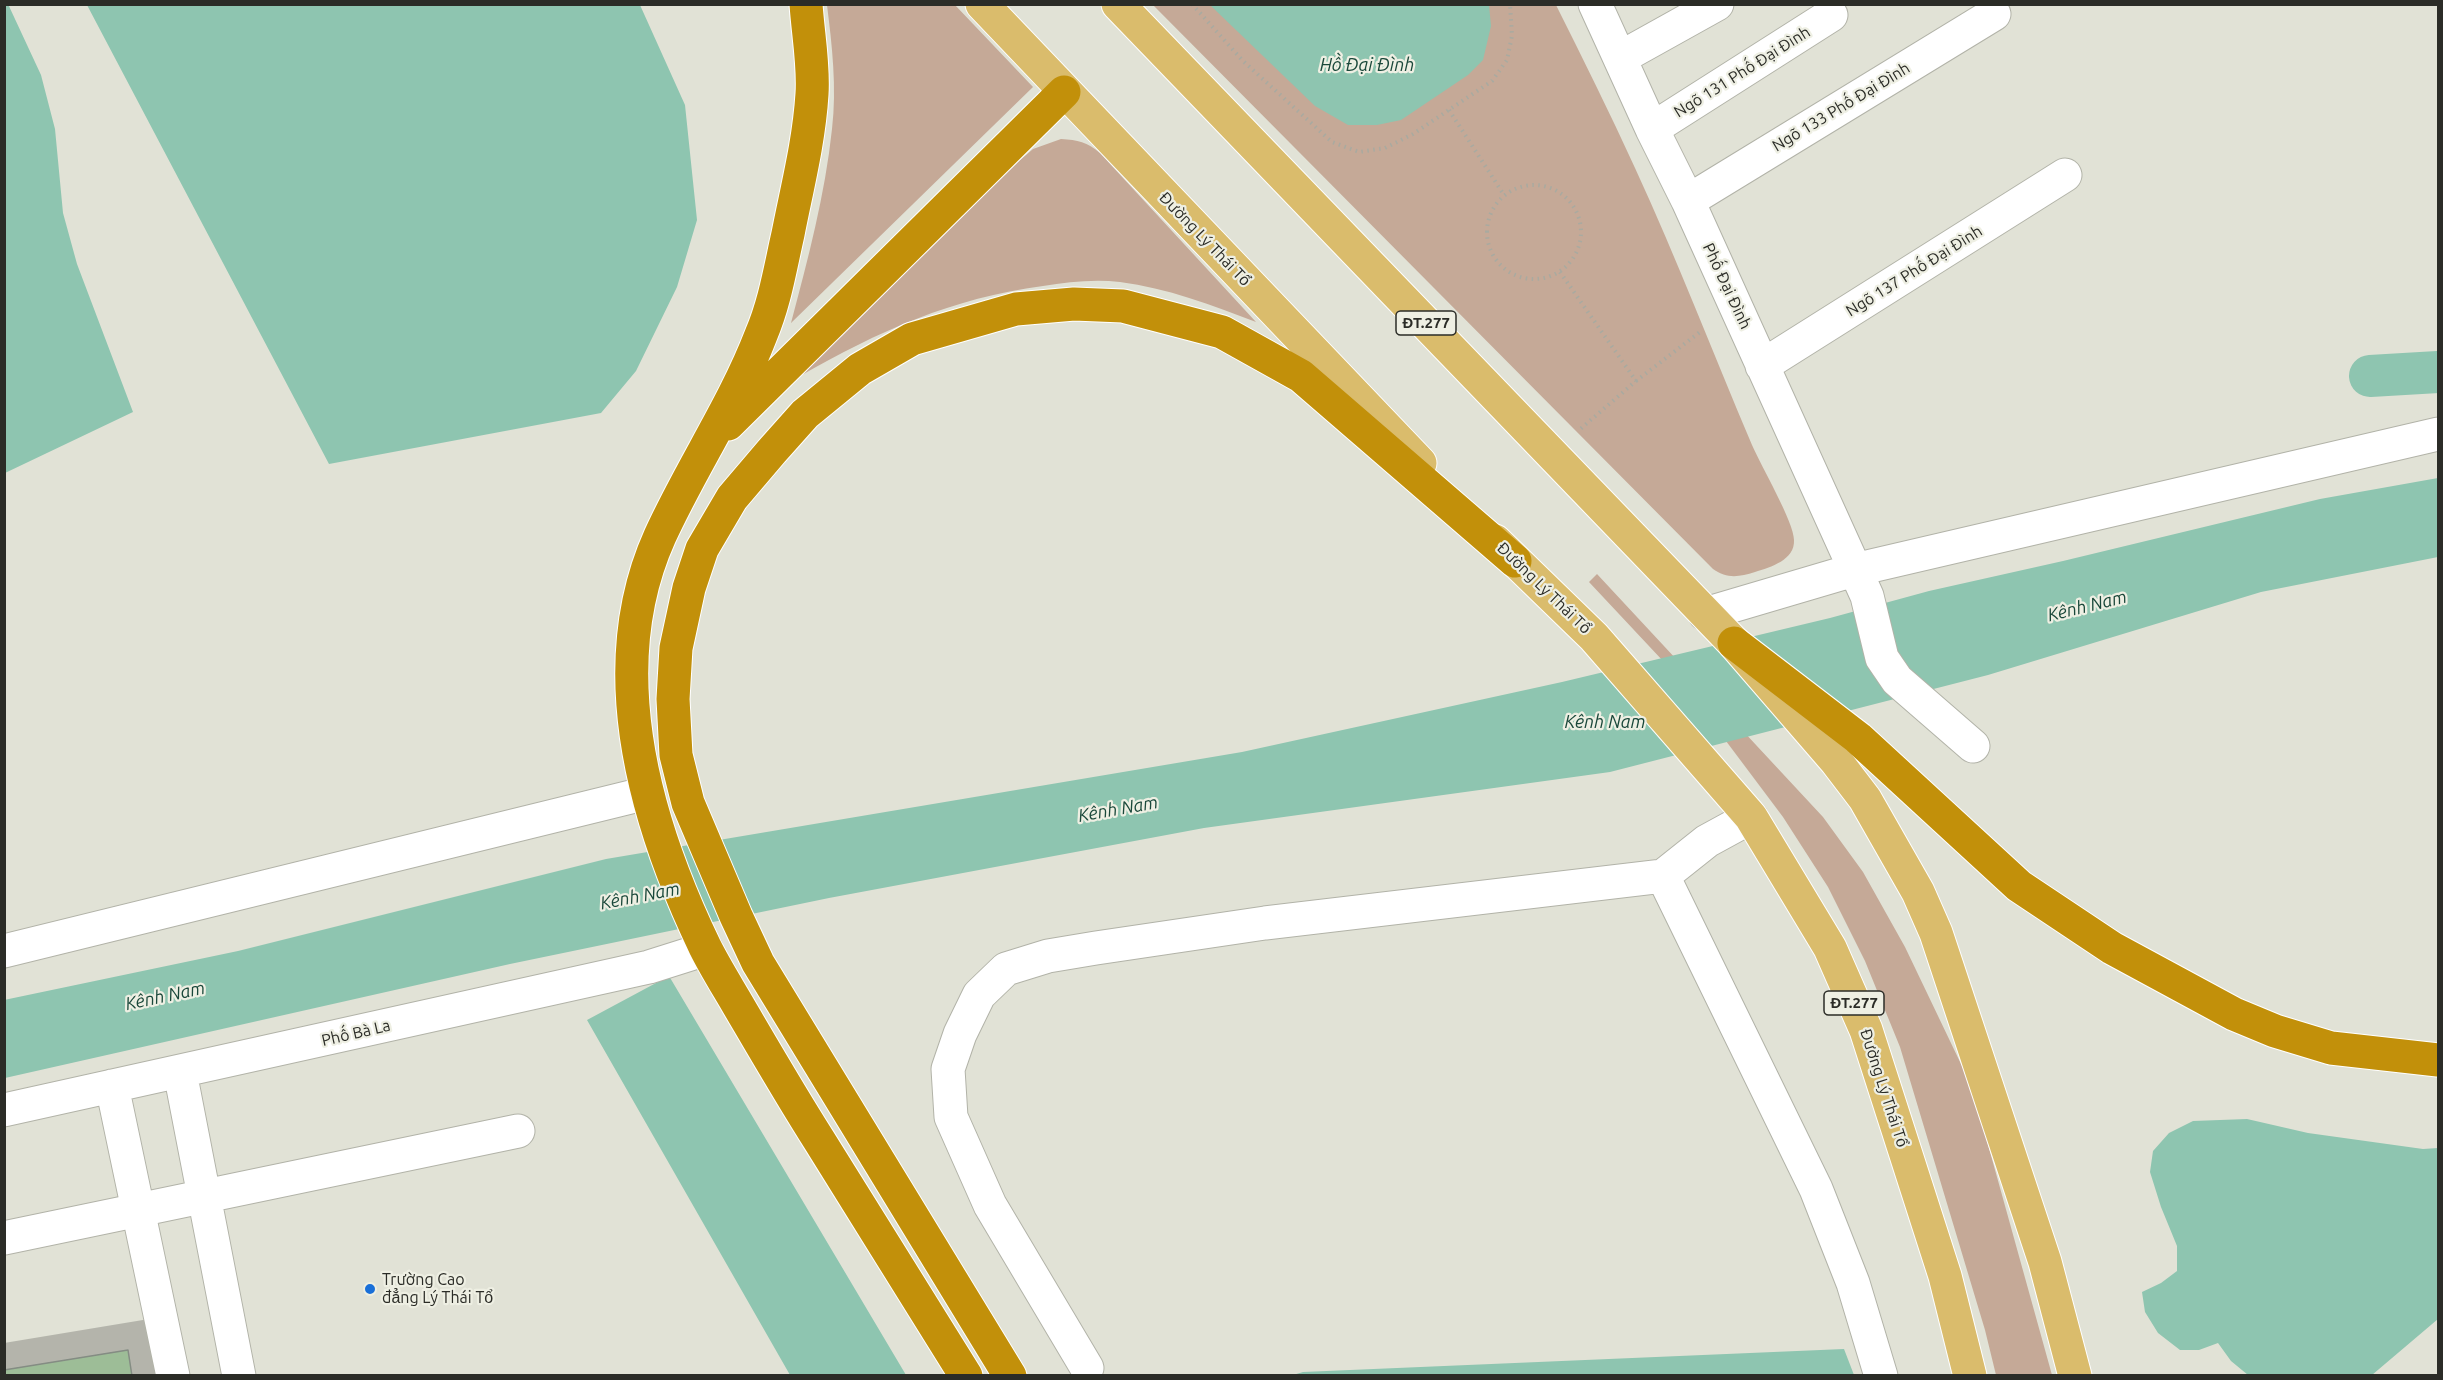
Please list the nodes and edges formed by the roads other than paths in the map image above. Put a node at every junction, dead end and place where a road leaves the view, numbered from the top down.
1 (806, 4) edge
2 (982, 4) edge
3 (1118, 4) edge
4 (1595, 4) edge
5 (1717, 4) edge
6 (1995, 14) dead end
7 (1831, 15) dead end
8 (1620, 58) junction
9 (1064, 93) junction
10 (1652, 129) junction
11 (2065, 175) dead end
12 (1688, 201) junction
13 (1762, 366) junction
14 (2439, 434) edge
15 (712, 440) junction
16 (1515, 561) junction
17 (1854, 570) junction
18 (1705, 614) junction
19 (1734, 643) junction
20 (1973, 746) dead end
21 (647, 794) junction
22 (1751, 817) junction
23 (1664, 876) junction
24 (706, 950) junction
25 (4, 951) edge
26 (2439, 1060) edge
27 (180, 1072) junction
28 (112, 1086) junction
29 (4, 1110) edge
30 (518, 1131) dead end
31 (203, 1198) junction
32 (139, 1210) junction
33 (4, 1238) edge
34 (1087, 1368) dead end
35 (173, 1376) edge
36 (239, 1376) edge
37 (966, 1376) edge
38 (1010, 1376) edge
39 (1881, 1376) edge
40 (1970, 1376) edge
41 (2075, 1376) edge

1 - 15 highway
2 - 9 main road, Đường Lý Thái Tổ / ĐT.277
3 - 18 main road, ĐT.277
4 - 8 street, Phố Đại Đình
5 - 8 street
6 - 12 street, Ngõ 133 Phố Đại Đình
7 - 10 street, Ngõ 131 Phố Đại Đình
8 - 10 street, Phố Đại Đình
9 - 15 highway
9 - 16 main road, Đường Lý Thái Tổ / ĐT.277
10 - 12 street, Phố Đại Đình
11 - 13 street, Ngõ 137 Phố Đại Đình
12 - 13 street, Phố Đại Đình
13 - 17 street, Phố Đại Đình
14 - 17 street
15 - 21 highway
16 - 22 main road, Đường Lý Thái Tổ / ĐT.277
16 - 38 highway
17 - 18 street
17 - 20 street, Phố Đại Đình
18 - 19 main road, ĐT.277
19 - 26 highway
19 - 41 main road, ĐT.277
21 - 24 highway
21 - 25 street
22 - 23 street
22 - 40 main road, Đường Lý Thái Tổ / ĐT.277
23 - 34 street
23 - 39 street
24 - 27 street, Phố Bà La
24 - 37 highway
27 - 28 street, Phố Bà La
27 - 31 street
28 - 29 street, Phố Bà La
28 - 32 street
30 - 31 street
31 - 32 street
31 - 36 street
32 - 33 street
32 - 35 street

